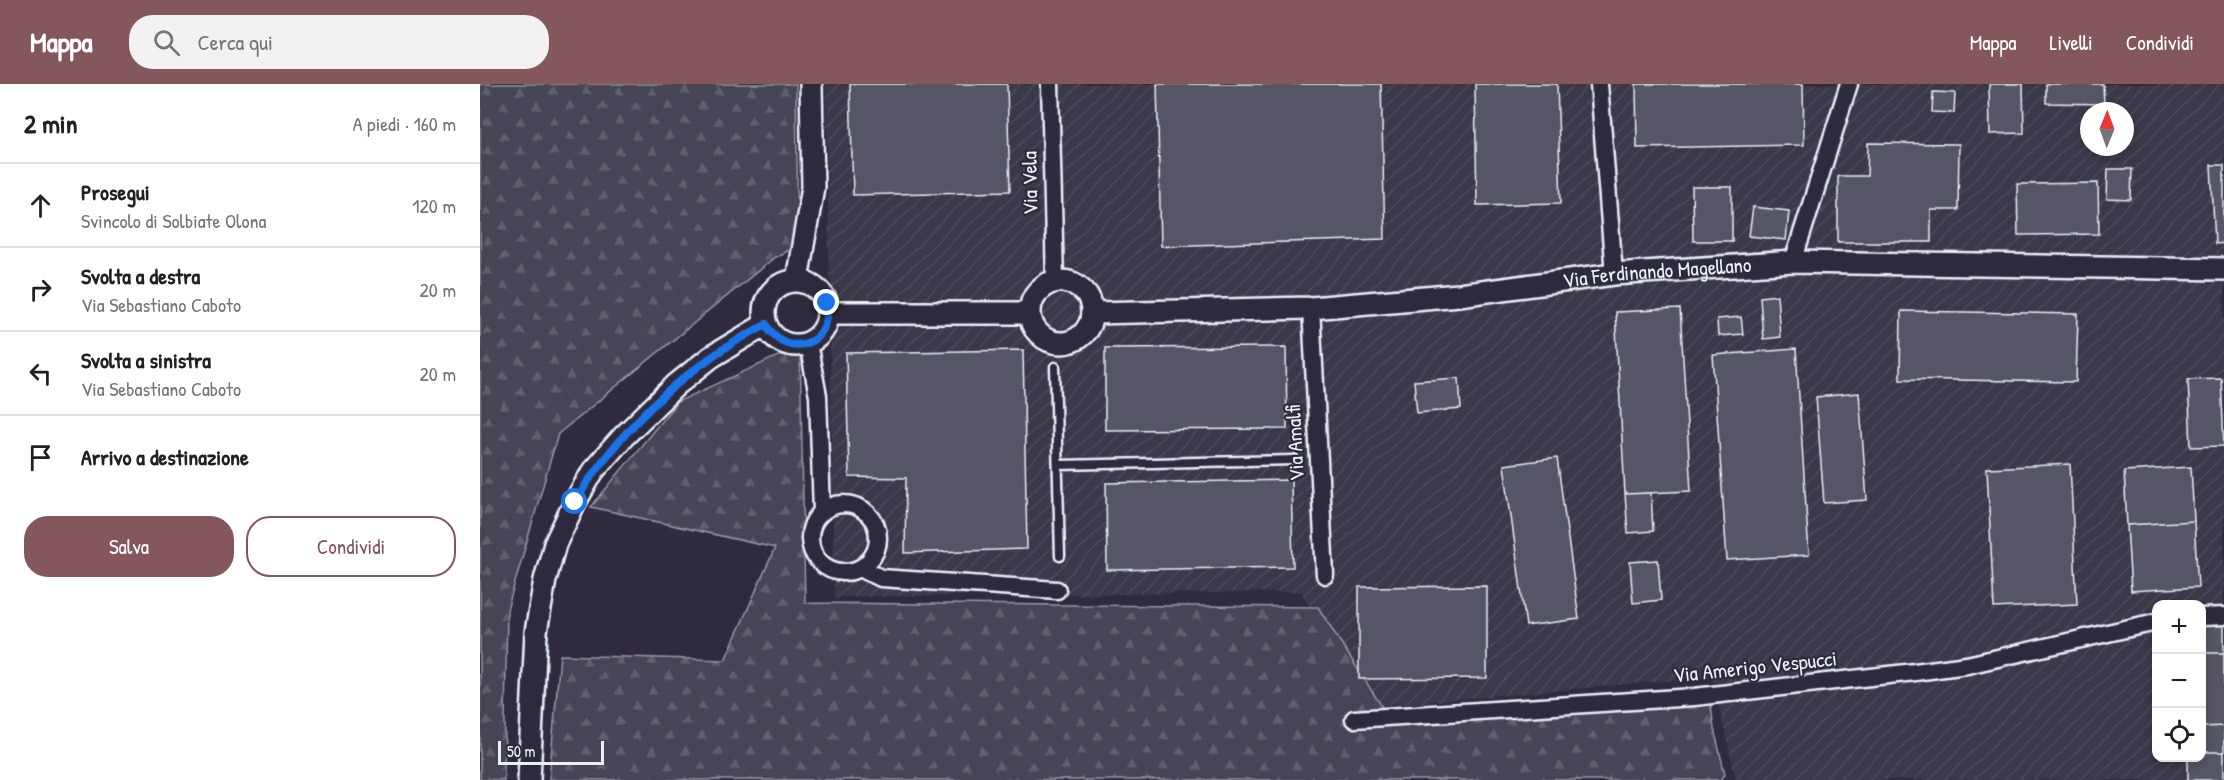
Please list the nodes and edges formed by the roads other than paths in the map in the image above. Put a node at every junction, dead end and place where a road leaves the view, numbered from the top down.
1 (811, 84) edge
2 (1050, 84) edge
3 (1599, 84) edge
4 (1849, 84) edge
5 (1793, 262) junction
6 (2224, 269) edge
7 (1614, 274) junction
8 (796, 280) junction
9 (1054, 281) junction
10 (1311, 308) junction
11 (828, 313) junction
12 (1029, 313) junction
13 (1092, 313) junction
14 (766, 324) junction
15 (808, 342) junction
16 (1055, 367) dead end
17 (1294, 460) dead end
18 (1058, 465) junction
19 (822, 512) junction
20 (1060, 556) dead end
21 (860, 568) junction
22 (1325, 575) dead end
23 (1057, 590) dead end
24 (2224, 616) edge
25 (2206, 617) edge
26 (2152, 623) edge
27 (1354, 719) dead end
28 (529, 780) edge

1 - 8 street
2 - 9 street, Via Vela
3 - 7 street
4 - 5 street
5 - 6 street, Via Ferdinando Magellano
5 - 7 street, Via Ferdinando Magellano
7 - 10 street, Via Ferdinando Magellano
8 - 11 street
8 - 14 street
9 - 12 street
9 - 13 street
10 - 13 street, Via Ferdinando Magellano
10 - 22 street, Via Amalfi
11 - 12 street
11 - 15 street
12 - 13 street
14 - 15 street
14 - 28 street
15 - 19 street
16 - 18 lane
17 - 18 lane
18 - 20 lane
19 - 21 street
19 - 21 street
21 - 23 street
24 - 25 street
26 - 27 street, Via Amerigo Vespucci

